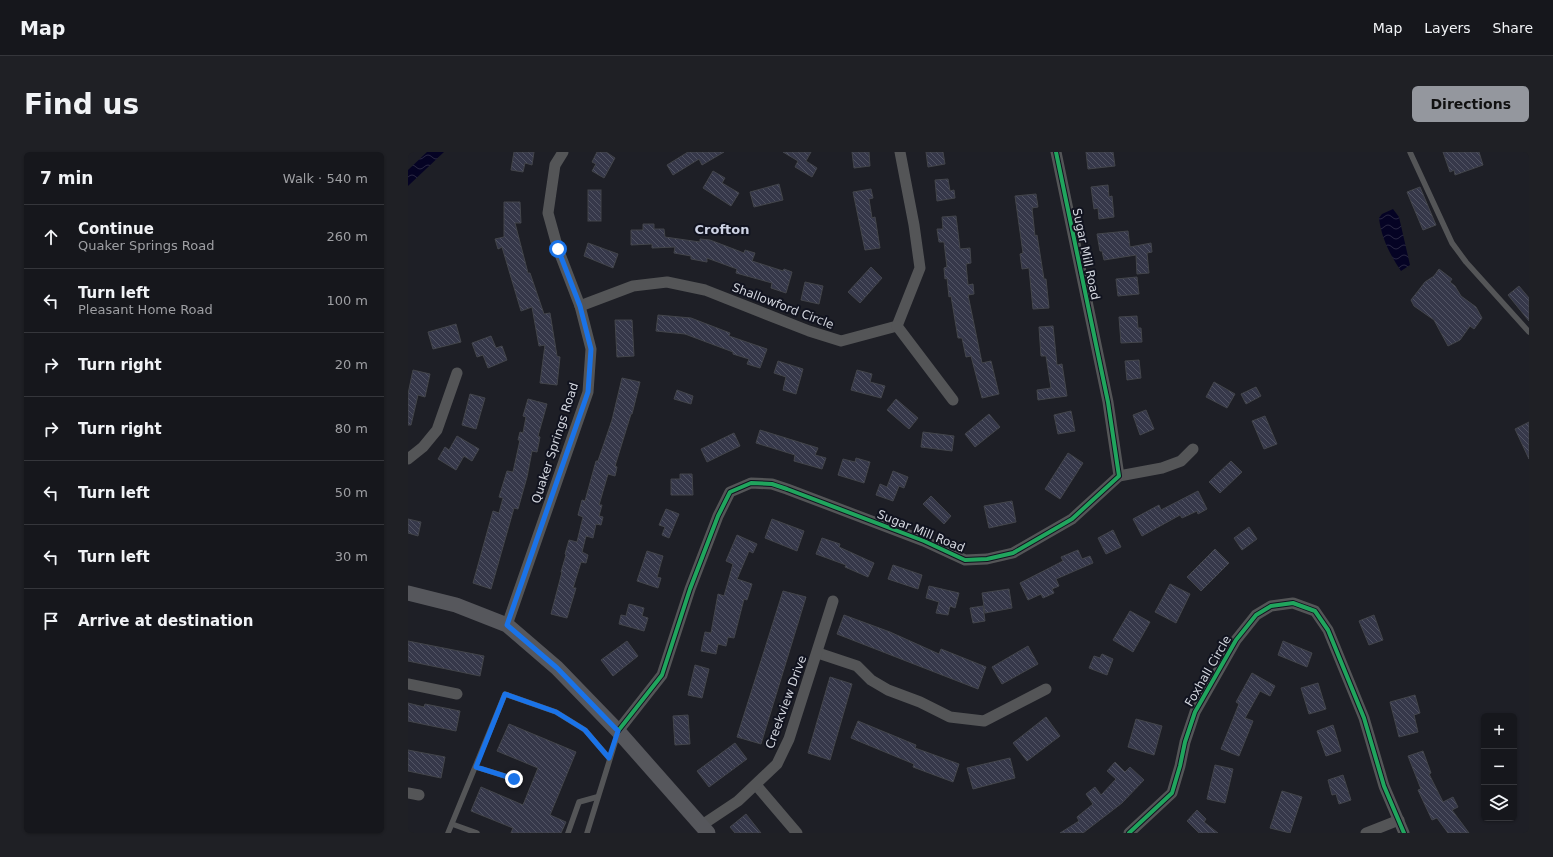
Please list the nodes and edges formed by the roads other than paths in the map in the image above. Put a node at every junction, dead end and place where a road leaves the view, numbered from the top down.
1 (563, 152) edge
2 (900, 152) edge
3 (1056, 152) edge
4 (1410, 152) edge
5 (580, 306) junction
6 (897, 326) junction
7 (1529, 332) edge
8 (457, 372) dead end
9 (953, 400) dead end
10 (1193, 449) dead end
11 (408, 459) edge
12 (1119, 476) junction
13 (408, 593) edge
14 (833, 601) dead end
15 (507, 625) junction
16 (818, 653) junction
17 (408, 684) edge
18 (1046, 689) dead end
19 (457, 694) dead end
20 (618, 731) junction
21 (609, 758) junction
22 (476, 767) junction
23 (514, 779) dead end
24 (756, 785) junction
25 (408, 793) edge
26 (419, 795) dead end
27 (597, 797) junction
28 (1399, 820) junction
29 (452, 824) junction
30 (705, 829) edge
31 (448, 833) edge
32 (477, 833) edge
33 (568, 833) edge
34 (587, 833) edge
35 (797, 833) edge
36 (1128, 833) edge
37 (1366, 833) edge
38 (1404, 833) edge

1 - 5 street, Quaker Springs Road
2 - 6 street
3 - 12 street, Sugar Mill Road
4 - 7 lane
5 - 6 street, Shallowford Circle
5 - 15 street, Quaker Springs Road
6 - 9 street
8 - 11 street
10 - 12 street
12 - 20 street, Sugar Mill Road
13 - 15 main road
14 - 16 street, Creekview Drive
15 - 20 main road
16 - 18 street
16 - 24 street, Creekview Drive
17 - 19 street
20 - 21 lane
20 - 30 main road
21 - 22 lane
21 - 27 lane
22 - 23 lane
22 - 29 lane
24 - 30 street, Creekview Drive
24 - 35 street
25 - 26 street
27 - 33 lane
27 - 34 lane
28 - 36 street, Foxhall Circle
28 - 37 street
28 - 38 street, Foxhall Circle
29 - 31 lane
29 - 32 lane

